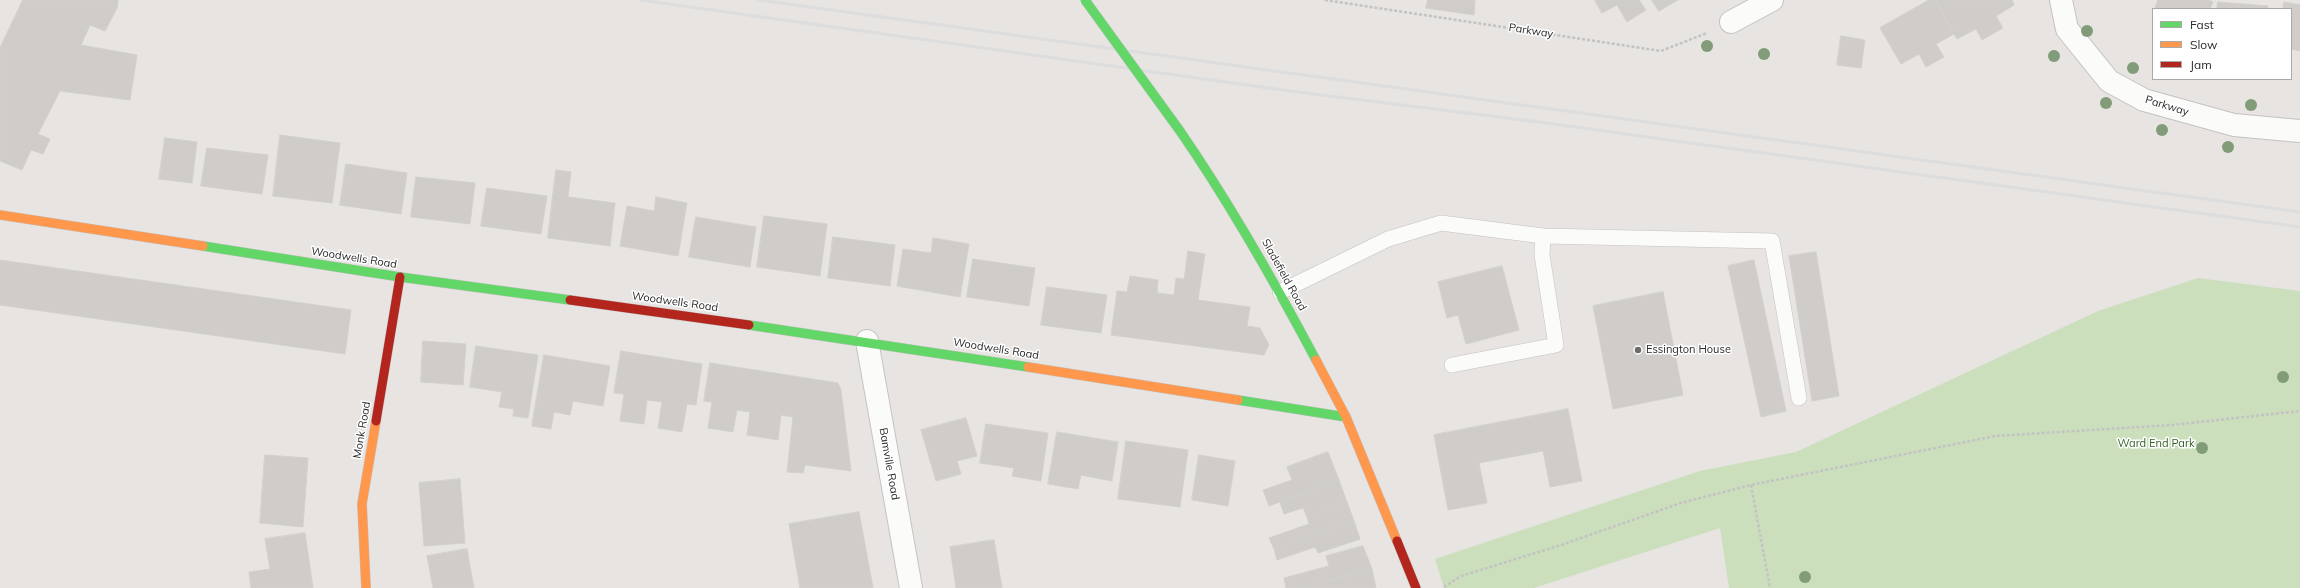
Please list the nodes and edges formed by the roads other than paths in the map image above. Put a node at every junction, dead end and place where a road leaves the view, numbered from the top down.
1 (1085, 0) edge
2 (1772, 0) edge
3 (2060, 0) edge
4 (1731, 22) road end
5 (2300, 131) edge
6 (0, 215) edge
7 (1543, 236) junction
8 (400, 277) junction
9 (1280, 292) junction
10 (867, 341) junction
11 (1452, 365) dead end
12 (1799, 398) dead end
13 (1346, 417) junction
14 (366, 588) edge
15 (911, 588) edge
16 (1416, 588) edge

1 - 9 street, Sladefield Road, bridge
2 - 4 street
3 - 5 street, Parkway
6 - 8 street, Woodwells Road
7 - 9 lane
7 - 11 lane
7 - 12 lane
8 - 10 street, Woodwells Road
8 - 14 street, Monk Road
9 - 13 street, Sladefield Road
10 - 13 street, Woodwells Road
10 - 15 street, Bamville Road
13 - 16 street, Sladefield Road

